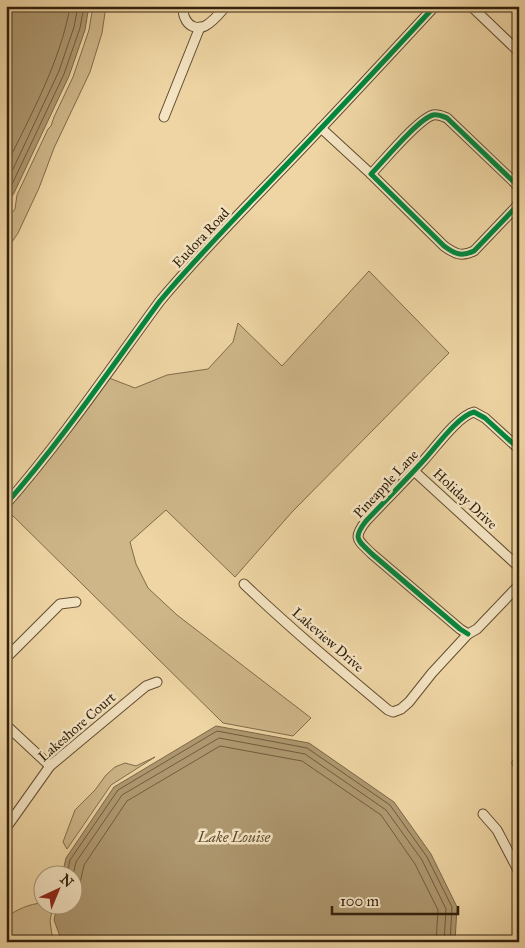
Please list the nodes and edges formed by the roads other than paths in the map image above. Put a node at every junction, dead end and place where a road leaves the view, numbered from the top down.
1 (183, 6) edge
2 (226, 6) edge
3 (435, 6) edge
4 (471, 6) edge
5 (200, 27) junction
6 (519, 52) edge
7 (164, 117) dead end
8 (321, 128) junction
9 (371, 174) junction
10 (519, 188) edge
11 (519, 202) edge
12 (519, 449) edge
13 (414, 471) junction
14 (6, 504) edge
15 (519, 568) edge
16 (244, 584) dead end
17 (519, 585) edge
18 (76, 602) dead end
19 (468, 634) junction
20 (6, 658) edge
21 (157, 682) dead end
22 (6, 725) edge
23 (50, 766) junction
24 (483, 814) dead end
25 (6, 828) edge
26 (519, 872) edge

1 - 5 street
2 - 5 street
3 - 8 street, Eudora Road
4 - 6 street
5 - 7 street
8 - 9 street
8 - 14 street, Eudora Road
9 - 10 street
9 - 11 street
12 - 13 street, Pineapple Lane
13 - 15 street, Holiday Drive
13 - 19 street, Pineapple Lane
16 - 19 street, Lakeview Drive
17 - 19 street
18 - 20 street
21 - 23 street, Lakeshore Court
22 - 23 street
23 - 25 street, Lakeshore Court
24 - 26 street

